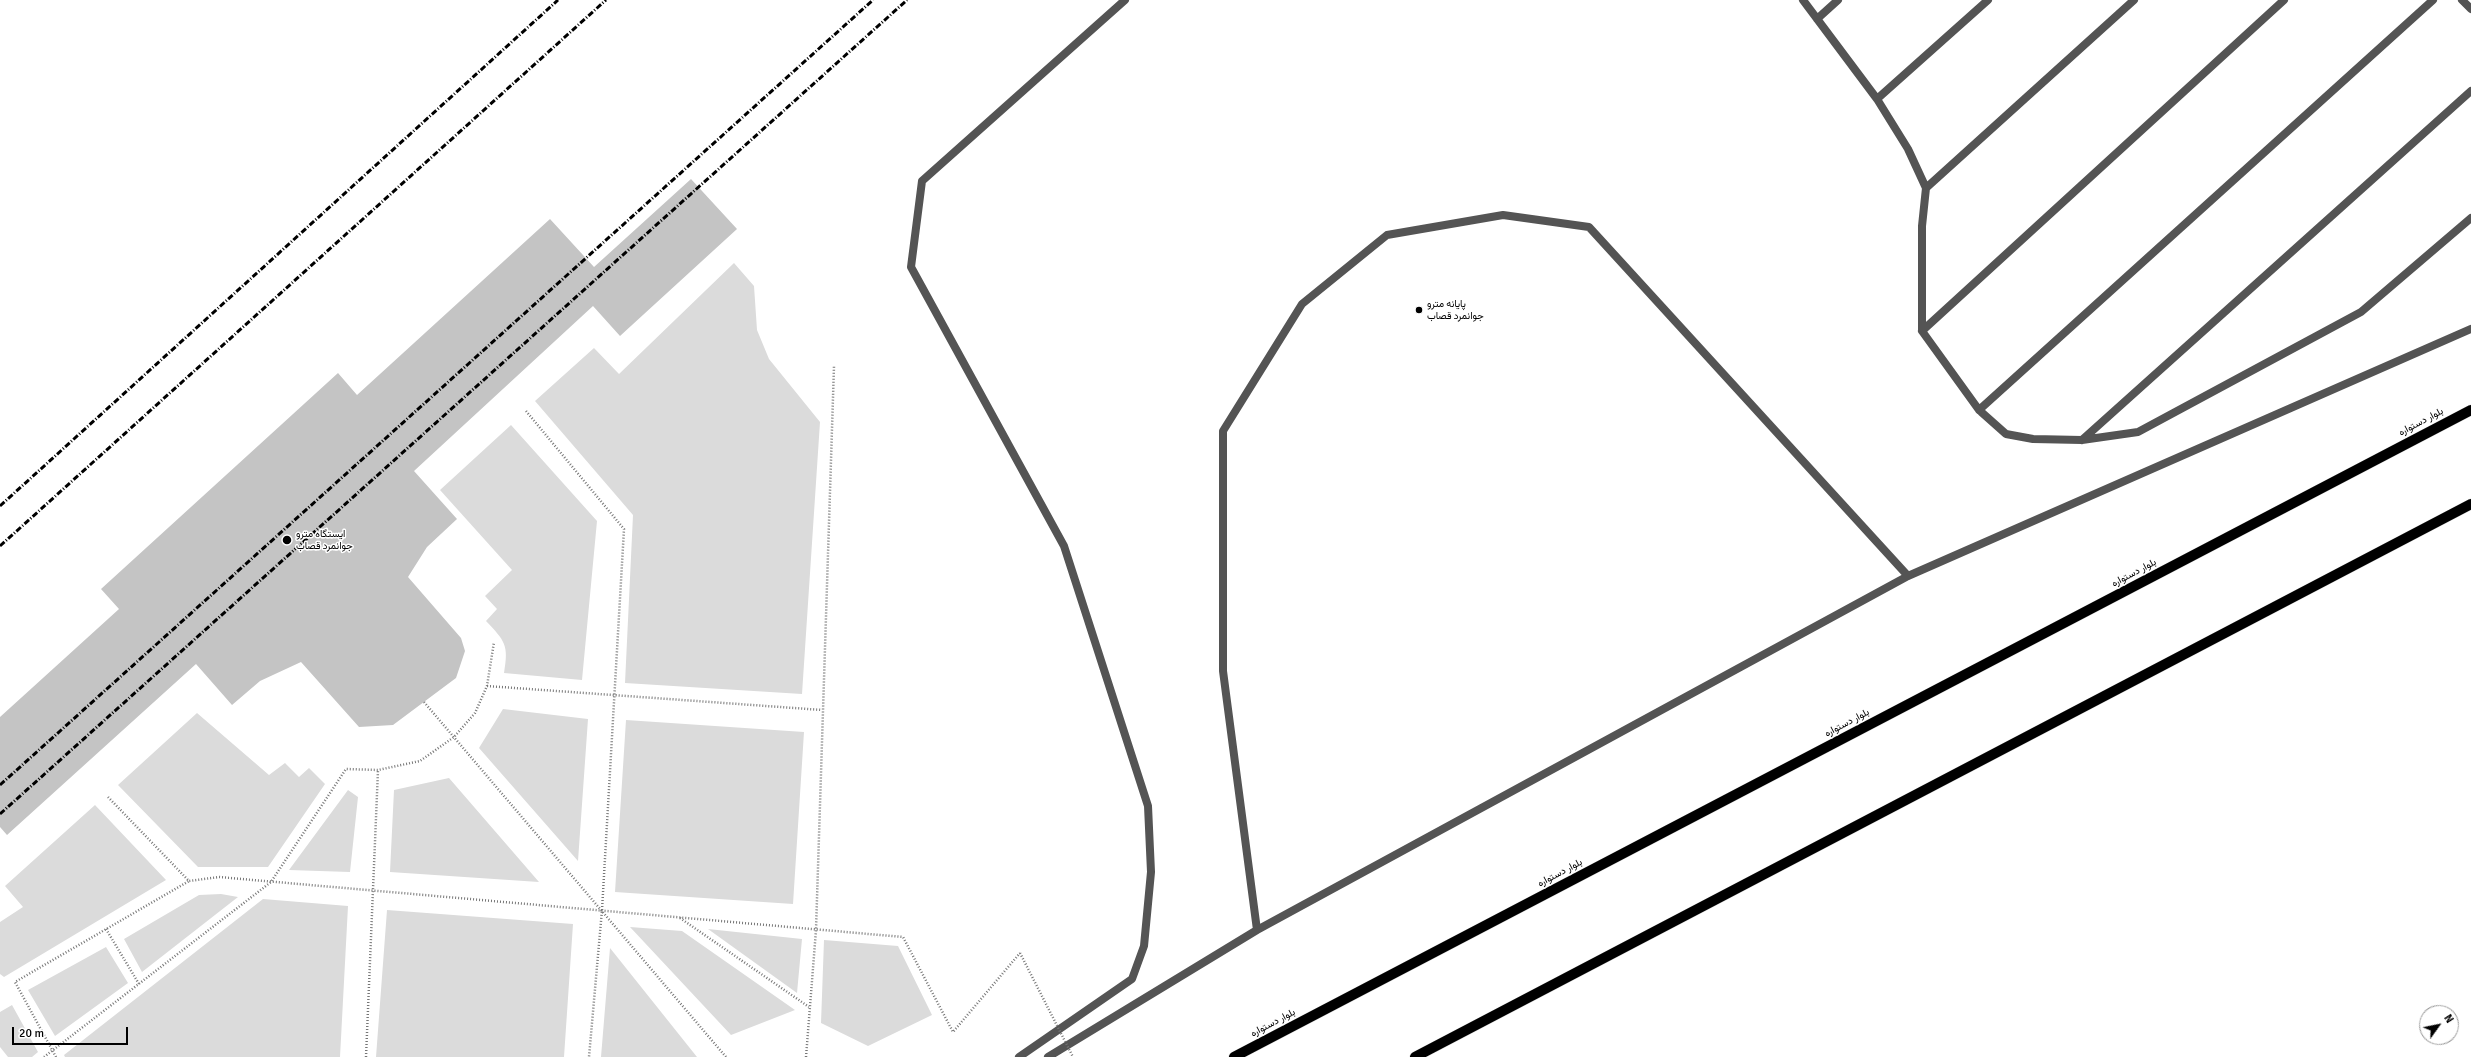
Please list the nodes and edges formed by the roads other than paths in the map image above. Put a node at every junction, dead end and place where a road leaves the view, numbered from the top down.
1 (1125, 0) edge
2 (1803, 0) edge
3 (1838, 0) edge
4 (1988, 0) edge
5 (2134, 0) edge
6 (2284, 0) edge
7 (2433, 0) edge
8 (2462, 0) edge
9 (2471, 9) edge
10 (1817, 19) junction
11 (2471, 91) edge
12 (1877, 99) junction
13 (1926, 188) junction
14 (2471, 218) edge
15 (2471, 329) edge
16 (1922, 331) junction
17 (1979, 410) junction
18 (2471, 410) edge
19 (2082, 440) junction
20 (2471, 504) edge
21 (1908, 576) junction
22 (1257, 930) junction
23 (1019, 1057) edge
24 (1048, 1057) edge
25 (1234, 1057) edge
26 (1415, 1057) edge

1 - 23 lane
2 - 10 lane
3 - 10 lane
4 - 12 lane
5 - 13 lane
6 - 16 lane
7 - 17 lane
8 - 9 lane
10 - 12 lane
11 - 19 lane
12 - 13 lane
13 - 16 lane
14 - 19 lane
15 - 21 lane
16 - 17 lane
17 - 19 lane
18 - 25 main road, بلوار دستواره
20 - 26 main road
21 - 22 lane
21 - 22 lane
22 - 24 lane

